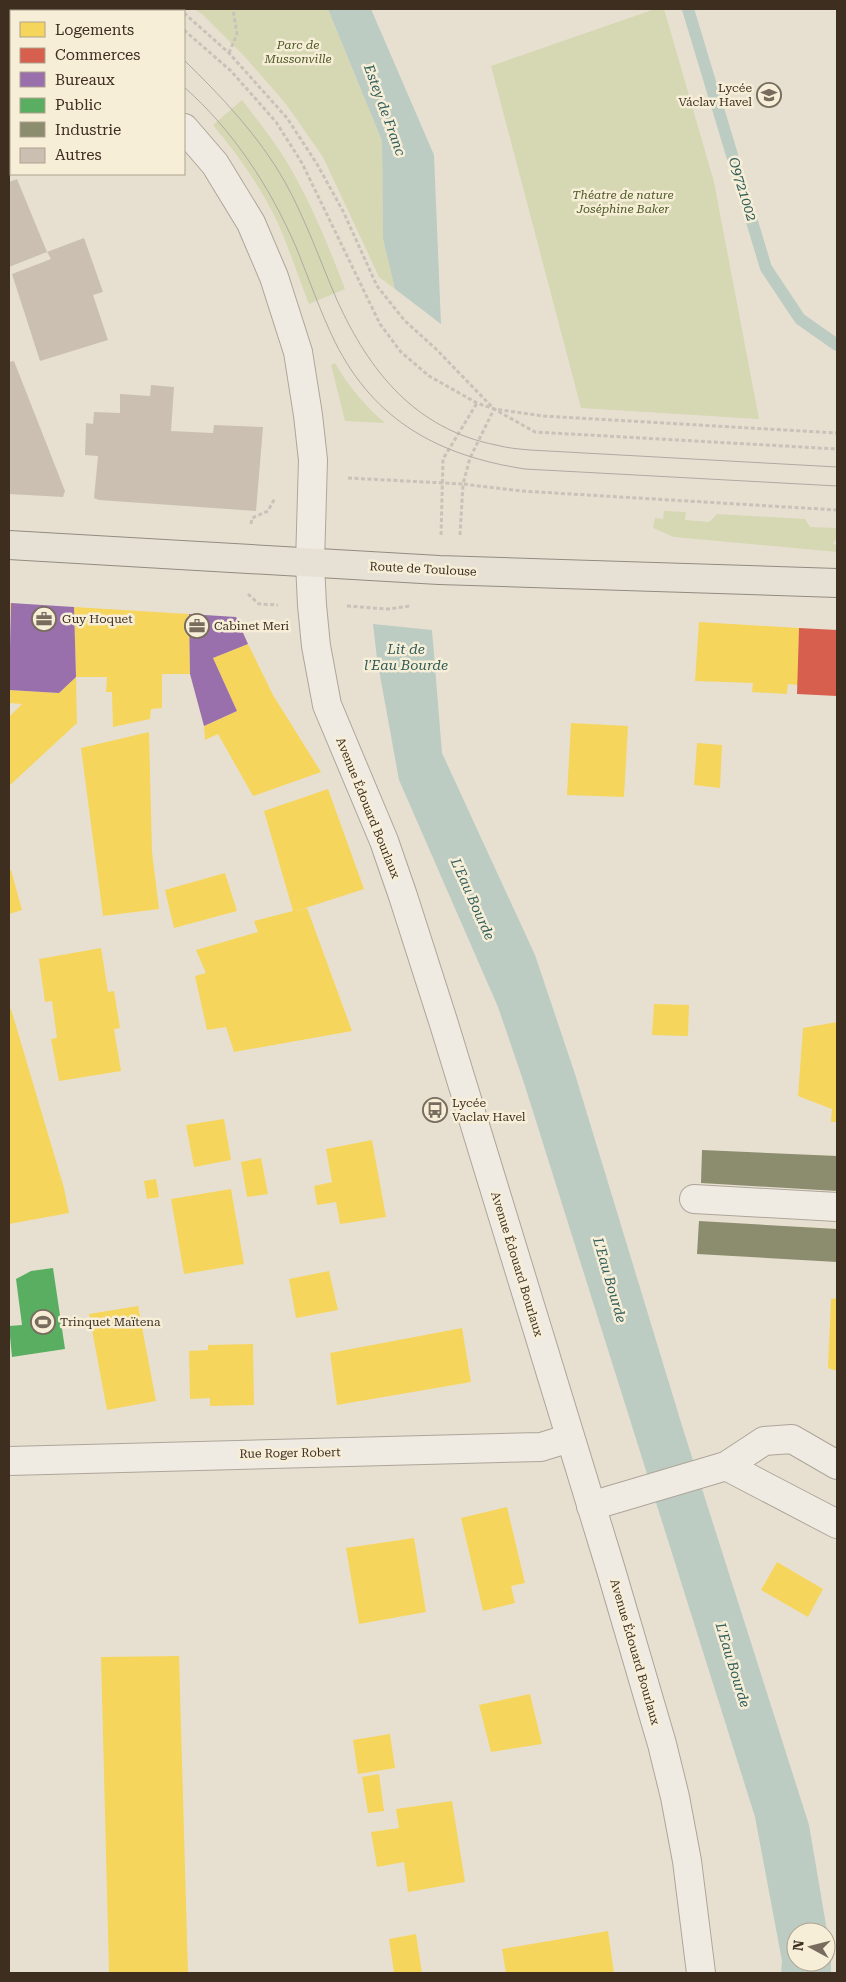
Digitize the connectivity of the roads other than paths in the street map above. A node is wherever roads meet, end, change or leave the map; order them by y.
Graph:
1 (185, 129) edge
2 (9, 545) edge
3 (310, 563) junction
4 (837, 583) edge
5 (694, 1200) dead end
6 (837, 1207) edge
7 (570, 1438) junction
8 (9, 1461) edge
9 (837, 1465) edge
10 (714, 1470) junction
11 (592, 1506) junction
12 (837, 1524) edge
13 (701, 1973) edge

1 - 3 street, Avenue Édouard Bourlaux
2 - 3 main road, Route de Toulouse
3 - 4 main road, Route de Toulouse
3 - 7 street, Avenue Édouard Bourlaux
5 - 6 street
7 - 8 street, Rue Roger Robert
7 - 11 street, Avenue Édouard Bourlaux
9 - 10 street
10 - 11 street
10 - 12 street
11 - 13 street, Avenue Édouard Bourlaux

